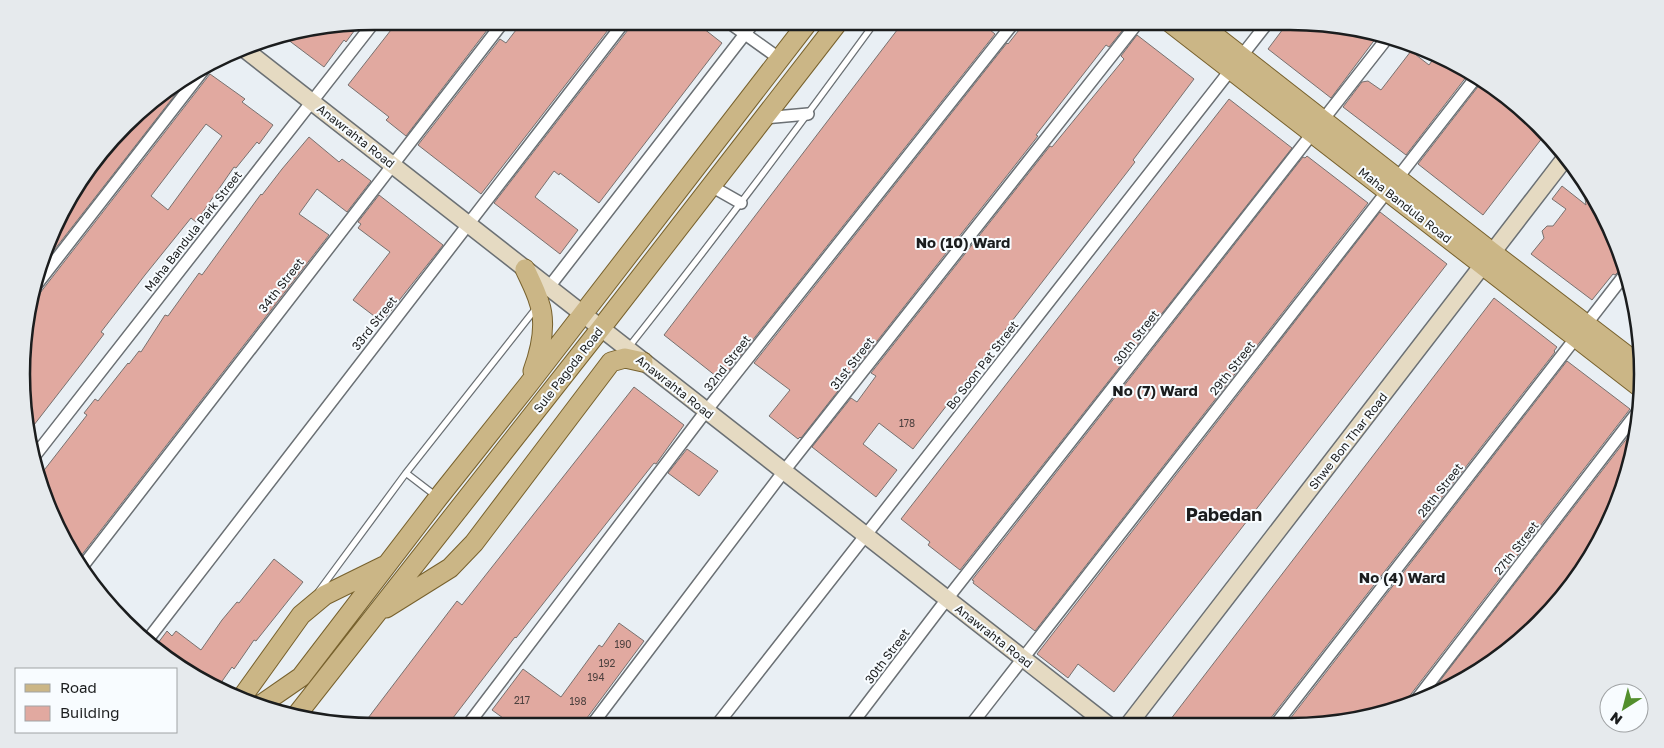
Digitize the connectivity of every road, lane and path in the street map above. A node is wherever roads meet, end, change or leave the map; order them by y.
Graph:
1 (368, 30) edge
2 (497, 30) edge
3 (617, 30) edge
4 (738, 30) edge
5 (748, 30) edge
6 (801, 30) edge
7 (832, 30) edge
8 (869, 30) edge
9 (1008, 30) edge
10 (1132, 30) edge
11 (1183, 30) edge
12 (1205, 30) edge
13 (1262, 30) edge
14 (744, 35) junction
15 (1383, 43) edge
16 (250, 53) edge
17 (780, 59) junction
18 (1236, 63) junction
19 (195, 80) edge
20 (1472, 82) edge
21 (312, 101) junction
22 (808, 114) junction
23 (764, 118) junction
24 (1319, 128) junction
25 (1561, 163) edge
26 (392, 164) junction
27 (1392, 185) junction
28 (711, 186) junction
29 (741, 203) junction
30 (468, 224) junction
31 (1488, 259) junction
32 (525, 269) joint
33 (45, 274) edge
34 (1621, 280) edge
35 (544, 295) junction
36 (582, 314) junction
37 (600, 328) junction
38 (1581, 331) junction
39 (627, 350) junction
40 (643, 362) junction
41 (1633, 362) edge
42 (1634, 381) edge
43 (528, 385) junction
44 (706, 411) junction
45 (1631, 421) edge
46 (39, 450) edge
47 (784, 471) junction
48 (406, 473) junction
49 (438, 498) junction
50 (866, 536) junction
51 (86, 562) edge
52 (387, 564) junction
53 (947, 600) junction
54 (377, 614) junction
55 (301, 615) junction
56 (151, 636) edge
57 (1023, 658) junction
58 (1423, 692) edge
59 (244, 693) edge
60 (266, 701) edge
61 (301, 710) edge
62 (473, 718) edge
63 (597, 718) edge
64 (722, 718) edge
65 (856, 718) edge
66 (976, 718) edge
67 (1099, 718) edge
68 (1135, 718) edge
69 (1281, 718) edge

1 - 21 street, Maha Bandula Park Street
2 - 26 street, 34th Street
3 - 30 street, 33rd Street
4 - 14 street
5 - 14 street
6 - 17 main road, Sule Pagoda Road
7 - 23 main road, Sule Pagoda Road
8 - 22 lane
9 - 44 street, 32nd Street
10 - 47 street, 31st Street
11 - 18 main road, Maha Bandula Road
12 - 18 main road, Maha Bandula Road
13 - 18 street, Bo Soon Pat Street
14 - 17 street
14 - 35 street
15 - 24 street, 30th Street
16 - 21 main road, Anawrahta Road
17 - 36 main road, Sule Pagoda Road
18 - 24 main road, Maha Bandula Road
18 - 50 street, Bo Soon Pat Street
19 - 33 street
20 - 27 street, 29th Street
21 - 26 main road, Anawrahta Road
21 - 46 street, Maha Bandula Park Street
22 - 23 street
22 - 29 lane
23 - 28 main road, Sule Pagoda Road
24 - 27 main road, Maha Bandula Road
24 - 53 street, 30th Street
25 - 31 main road, Shwe Bon Thar Road
26 - 30 main road, Anawrahta Road
26 - 51 street, 34th Street
27 - 31 main road, Maha Bandula Road
27 - 57 street, 29th Street
28 - 29 street
28 - 37 main road, Sule Pagoda Road
29 - 39 lane
30 - 32 main road, Anawrahta Road
30 - 56 street, 33rd Street
31 - 38 main road, Maha Bandula Road
31 - 68 main road, Shwe Bon Thar Road
32 - 35 main road
34 - 38 street, 28th Street
35 - 36 main road, Anawrahta Road
35 - 43 main road
35 - 48 lane
36 - 37 main road, Anawrahta Road
36 - 43 main road, Sule Pagoda Road
37 - 39 main road, Anawrahta Road
37 - 54 main road, Sule Pagoda Road
38 - 41 main road, Maha Bandula Road
38 - 42 main road, Maha Bandula Road
38 - 69 street, 28th Street
39 - 40 main road, Anawrahta Road
40 - 44 main road, Anawrahta Road
40 - 54 main road
43 - 49 main road, Sule Pagoda Road
44 - 47 main road, Anawrahta Road
44 - 62 street, 32nd Street
45 - 58 street, 27th Street
47 - 50 main road, Anawrahta Road
47 - 63 street, 31st Street
48 - 49 lane
48 - 55 lane
49 - 52 main road, Sule Pagoda Road
50 - 53 main road, Anawrahta Road
50 - 64 street, Bo Soon Pat Street
52 - 55 main road
52 - 60 main road, Sule Pagoda Road
53 - 57 main road, Anawrahta Road
53 - 65 street, 30th Street
54 - 61 main road, Sule Pagoda Road
55 - 59 main road
57 - 66 street, 29th Street
57 - 67 main road, Anawrahta Road

